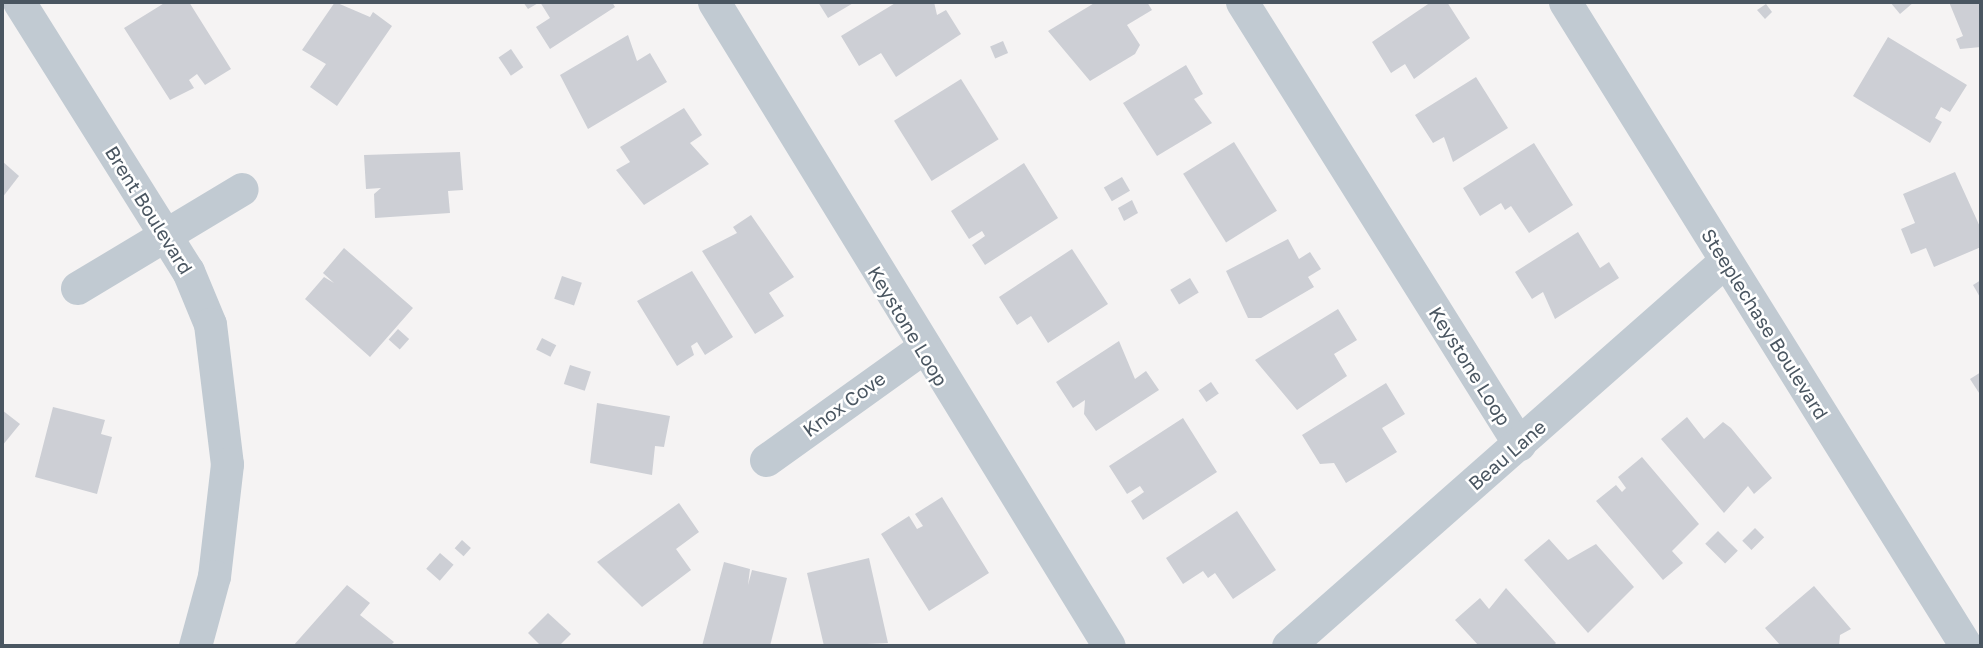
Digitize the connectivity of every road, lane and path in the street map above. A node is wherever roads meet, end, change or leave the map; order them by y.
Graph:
1 (19, 2) edge
2 (714, 2) edge
3 (1242, 2) edge
4 (1564, 2) edge
5 (242, 189) dead end
6 (166, 235) junction
7 (1725, 261) junction
8 (78, 288) dead end
9 (921, 349) junction
10 (1519, 444) junction
11 (766, 460) dead end
12 (195, 646) edge
13 (1109, 646) edge
14 (1288, 646) edge
15 (1966, 646) edge

1 - 6 street, Brent Boulevard
2 - 9 street, Keystone Loop
3 - 10 street, Keystone Loop
4 - 7 street, Steeplechase Boulevard
5 - 6 street
6 - 8 street
6 - 12 street, Brent Boulevard
7 - 10 street, Beau Lane
7 - 15 street, Steeplechase Boulevard
9 - 11 street, Knox Cove
9 - 13 street, Keystone Loop
10 - 14 street, Beau Lane

